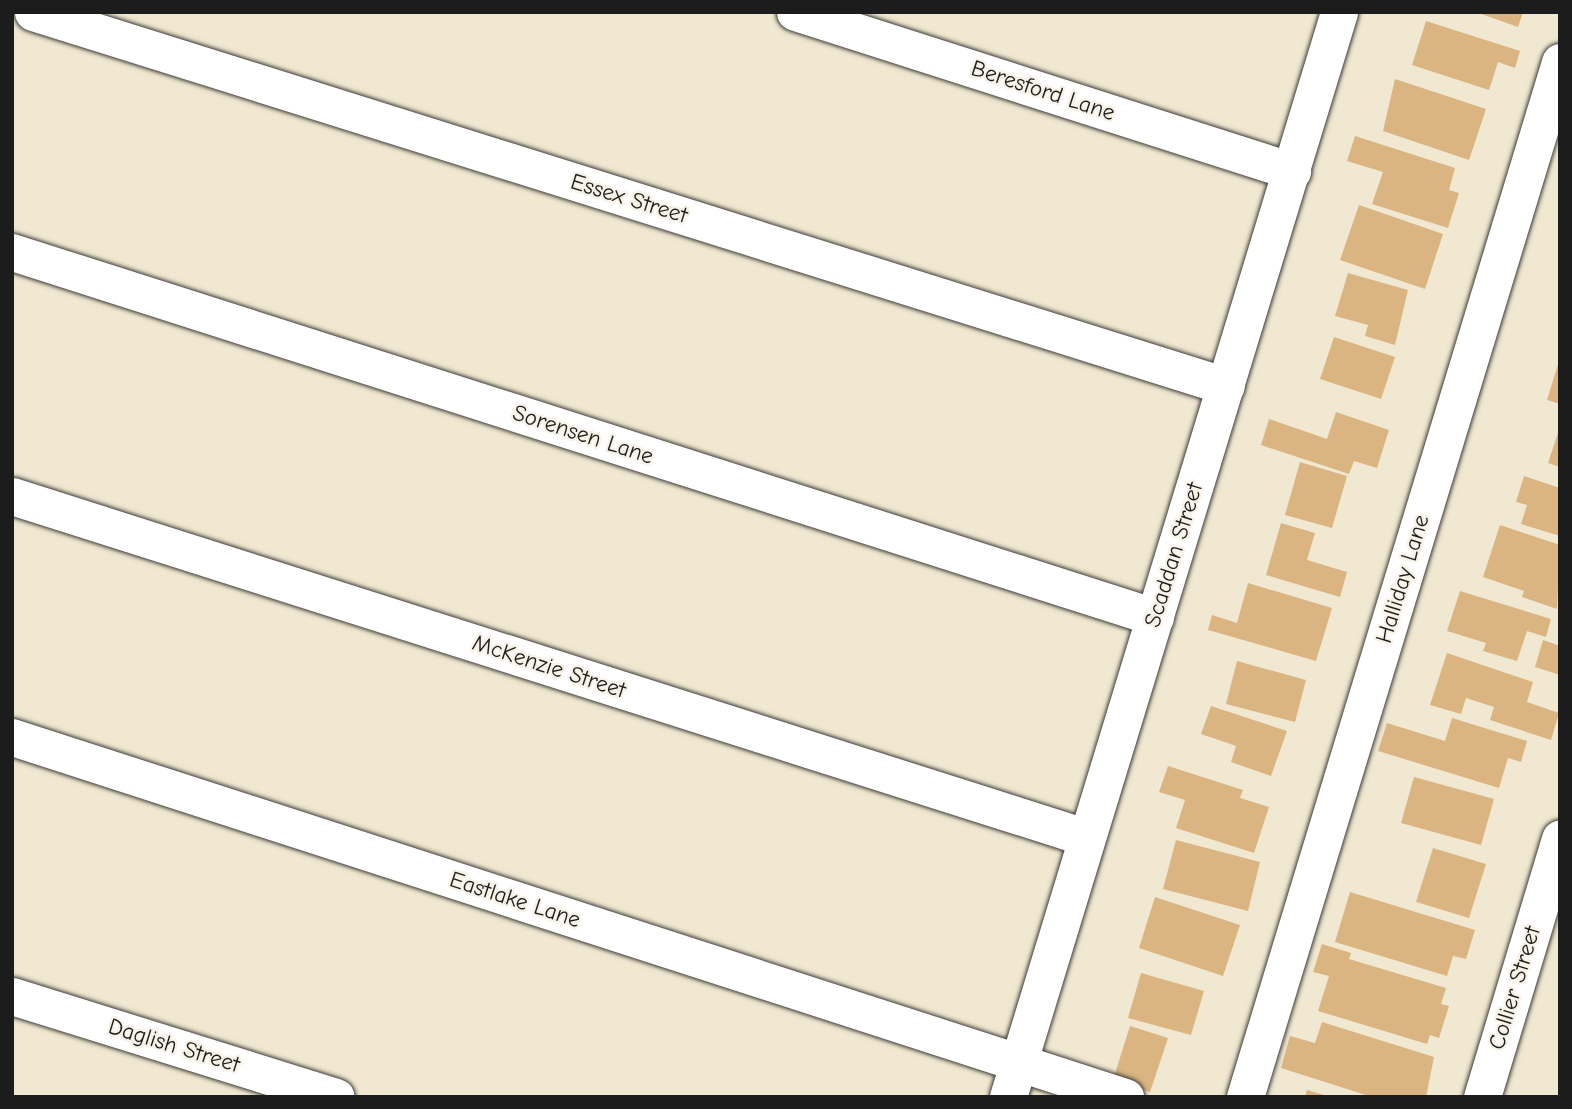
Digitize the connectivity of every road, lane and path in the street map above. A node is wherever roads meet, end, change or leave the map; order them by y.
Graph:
1 (33, 12) edge
2 (795, 12) edge
3 (1339, 12) edge
4 (1560, 62) edge
5 (1292, 171) junction
6 (12, 252) edge
7 (1226, 386) junction
8 (12, 496) edge
9 (1155, 617) junction
10 (12, 737) edge
11 (1085, 837) junction
12 (1560, 839) edge
13 (12, 996) edge
14 (1013, 1080) edge
15 (336, 1097) edge
16 (1125, 1097) edge
17 (1245, 1097) edge
18 (1482, 1097) edge

1 - 7 street, Essex Street
2 - 5 street, Beresford Lane
3 - 5 street, Scaddan Street
4 - 17 street, Halliday Lane
5 - 7 street, Scaddan Street
6 - 9 street, Sorensen Lane
7 - 9 street, Scaddan Street
8 - 11 street, McKenzie Street
9 - 11 street, Scaddan Street
10 - 14 street, Eastlake Lane
11 - 14 street, Scaddan Street
12 - 18 street, Collier Street
13 - 15 street, Daglish Street
14 - 16 street, Eastlake Lane

